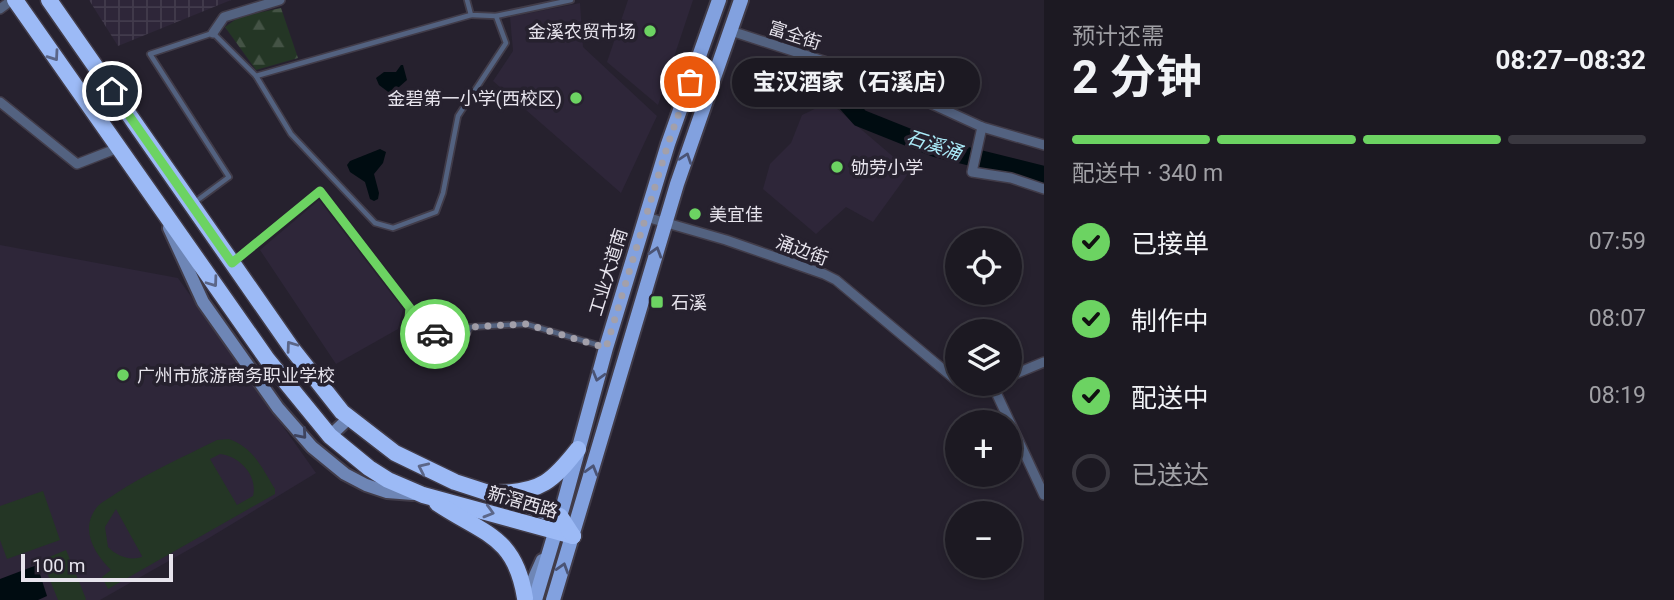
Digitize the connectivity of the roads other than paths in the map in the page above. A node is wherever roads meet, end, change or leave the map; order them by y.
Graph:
1 (13, 0) edge
2 (49, 0) edge
3 (280, 0) edge
4 (467, 0) edge
5 (571, 0) edge
6 (719, 0) edge
7 (741, 0) edge
8 (0, 9) edge
9 (471, 15) junction
10 (496, 16) junction
11 (731, 31) junction
12 (213, 33) junction
13 (256, 76) junction
14 (0, 102) edge
15 (982, 127) junction
16 (1044, 145) edge
17 (118, 148) junction
18 (1044, 189) edge
19 (191, 204) junction
20 (162, 212) junction
21 (646, 217) junction
22 (665, 223) junction
23 (232, 263) junction
24 (606, 348) junction
25 (1044, 362) edge
26 (945, 370) edge
27 (1022, 371) edge
28 (1001, 396) edge
29 (349, 418) junction
30 (330, 436) junction
31 (578, 449) junction
32 (486, 493) junction
33 (423, 495) junction
34 (1044, 495) edge
35 (558, 523) junction
36 (573, 536) junction
37 (528, 599) edge
38 (553, 600) edge

1 - 8 street
1 -> 17 highway, 新滘西路
2 - 19 highway, 新滘西路
3 - 12 street
4 - 9 lane
5 - 10 lane
6 - 21 main road, 工业大道南
7 - 11 main road
9 - 10 lane
9 - 13 lane
10 - 13 lane
11 - 15 street, 富全街
22 -> 11 main road
12 - 13 lane
12 - 19 lane
14 - 17 street
15 - 16 street, 富全街
15 - 18 street
17 - 20 highway, 新滘西路
19 - 23 highway, 新滘西路
20 -> 30 highway, 新滘西路
20 -> 33 main road
21 - 22 street, 涌边街
21 - 24 main road, 工业大道南
22 - 26 street, 涌边街
36 -> 22 main road
23 - 24 lane
29 -> 23 highway, 新滘西路
24 -> 31 main road, 工业大道南
25 - 27 street
28 - 34 street, 涌边街
29 - 30 main road
32 -> 29 highway, 新滘西路
30 - 33 highway, 新滘西路
31 - 32 highway
31 - 35 main road, 工业大道南
32 - 35 highway, 新滘西路
33 -> 35 highway, 新滘西路
33 - 37 highway
35 - 36 highway, 新滘西路
35 - 37 main road, 工业大道南
38 -> 36 main road

